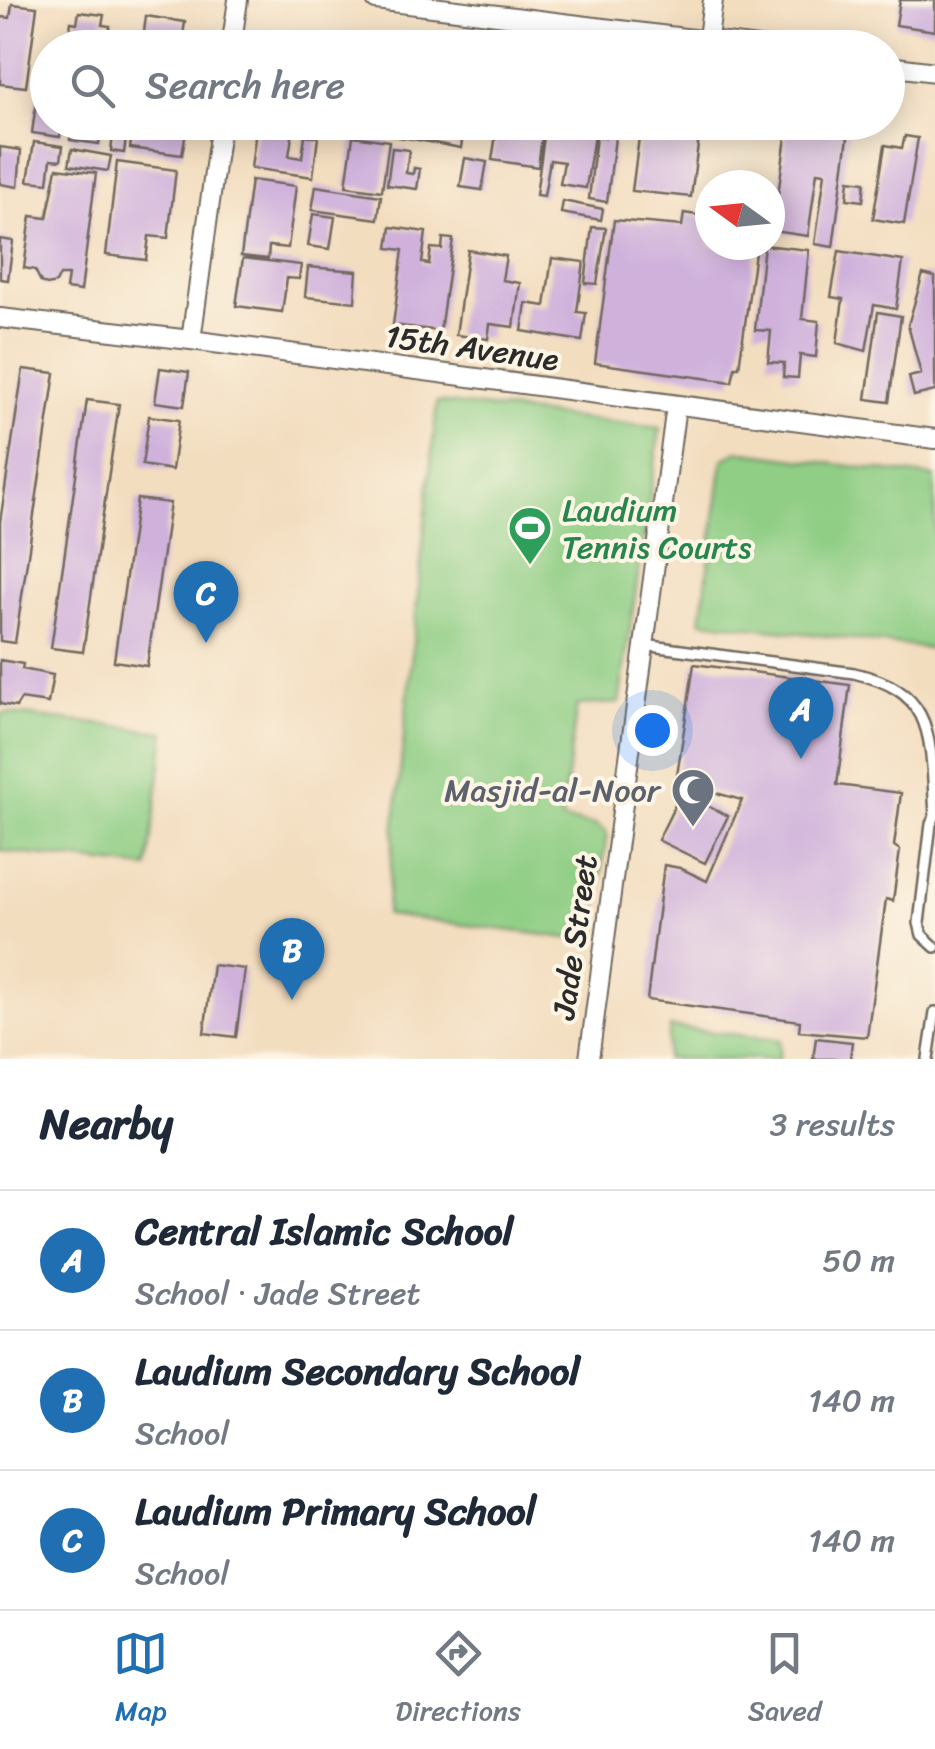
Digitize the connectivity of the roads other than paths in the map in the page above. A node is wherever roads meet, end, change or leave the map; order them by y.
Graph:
1 (238, 0) edge
2 (376, 0) edge
3 (713, 0) edge
4 (234, 30) edge
5 (612, 30) edge
6 (709, 30) edge
7 (905, 68) edge
8 (935, 72) edge
9 (219, 140) edge
10 (0, 318) edge
11 (191, 340) junction
12 (676, 406) junction
13 (935, 438) edge
14 (644, 646) junction
15 (935, 816) edge
16 (935, 947) edge
17 (935, 1012) edge
18 (589, 1059) edge
19 (928, 1059) edge

1 - 4 street
2 - 5 street
3 - 6 street
7 - 8 street
9 - 11 street
10 - 11 street, 15th Avenue
11 - 12 street, 15th Avenue
12 - 13 street, 15th Avenue
12 - 14 street, Jade Street
14 - 15 lane
14 - 18 street, Jade Street
15 - 16 lane
17 - 19 lane

